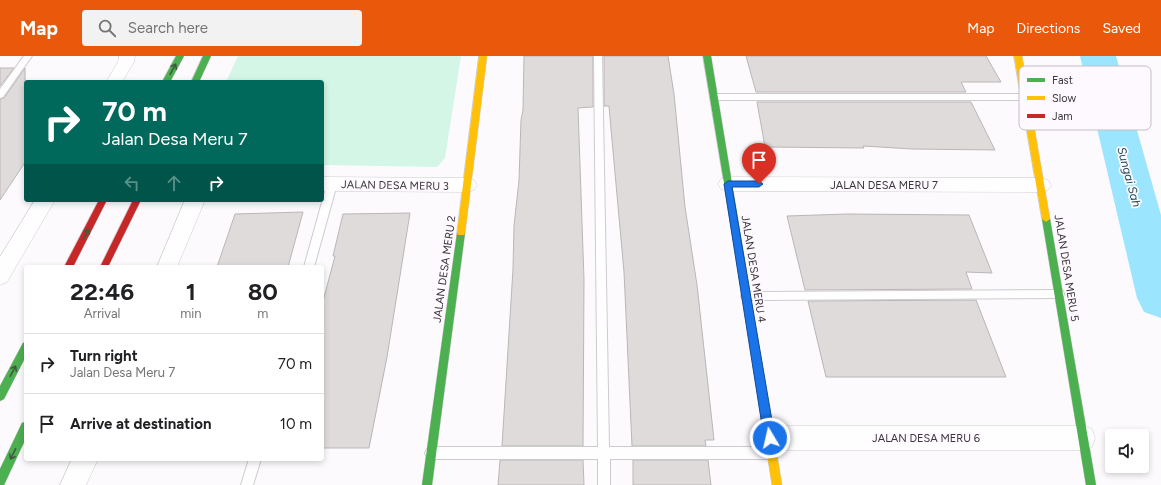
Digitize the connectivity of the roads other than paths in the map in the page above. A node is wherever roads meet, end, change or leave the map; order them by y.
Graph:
1 (28, 56) edge
2 (127, 56) edge
3 (180, 56) edge
4 (207, 56) edge
5 (483, 56) edge
6 (598, 56) edge
7 (707, 56) edge
8 (1018, 56) edge
9 (1020, 66) edge
10 (115, 80) edge
11 (167, 80) edge
12 (196, 80) edge
13 (0, 94) edge
14 (714, 97) junction
15 (1019, 97) edge
16 (1031, 130) edge
17 (327, 184) edge
18 (728, 184) junction
19 (467, 185) junction
20 (1041, 185) junction
21 (324, 198) edge
22 (44, 202) edge
23 (103, 202) edge
24 (136, 202) edge
25 (194, 202) edge
26 (323, 202) edge
27 (69, 265) edge
28 (105, 265) edge
29 (168, 265) edge
30 (309, 265) edge
31 (0, 276) edge
32 (1059, 294) junction
33 (746, 296) junction
34 (24, 350) edge
35 (0, 396) edge
36 (24, 432) edge
37 (1083, 438) junction
38 (771, 445) junction
39 (432, 453) junction
40 (603, 453) junction
41 (83, 461) edge
42 (253, 461) edge
43 (0, 481) edge
44 (73, 485) edge
45 (247, 485) edge
46 (427, 485) edge
47 (604, 485) edge
48 (777, 485) edge
49 (1091, 485) edge

1 - 13 lane
2 - 10 street
11 -> 3 street
4 - 12 street
5 - 19 street, JALAN DESA MERU 2
6 - 40 lane
7 - 14 street, JALAN DESA MERU 4
8 - 9 street, JALAN DESA MERU 5
14 - 15 lane
14 - 18 street, JALAN DESA MERU 4
16 - 20 street, JALAN DESA MERU 5
17 - 19 street, JALAN DESA MERU 3
17 - 21 lane
18 - 20 street, JALAN DESA MERU 7
18 - 33 street, JALAN DESA MERU 4
19 - 39 street, JALAN DESA MERU 2
20 - 32 street, JALAN DESA MERU 5
22 - 31 street
27 -> 23 street
24 - 28 street
25 - 29 street
26 - 30 lane
32 - 33 lane
32 - 37 street, JALAN DESA MERU 5
33 - 38 street, JALAN DESA MERU 4
35 -> 34 street
36 -> 43 street
37 - 38 street, JALAN DESA MERU 6
37 - 49 street, JALAN DESA MERU 5
38 - 40 lane
38 - 48 street, JALAN DESA MERU 4
39 - 40 lane
39 - 46 street, JALAN DESA MERU 2
40 - 47 lane
41 - 44 street
42 - 45 lane

